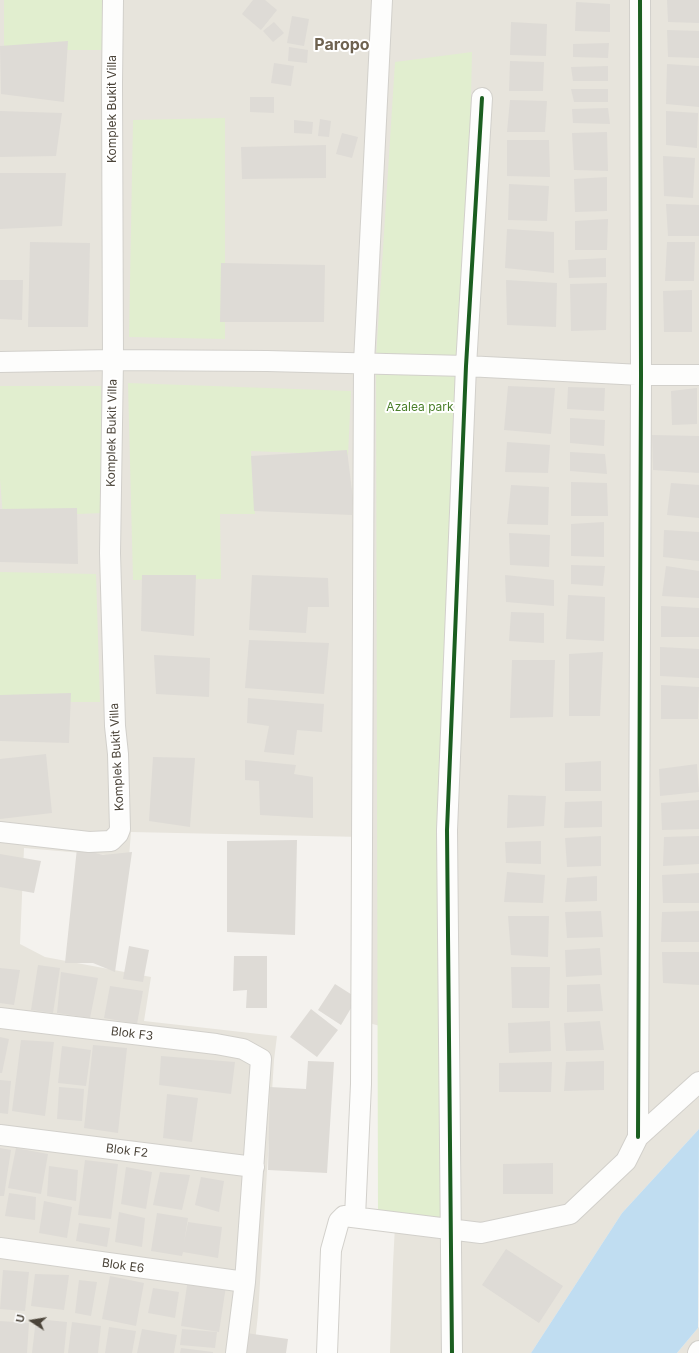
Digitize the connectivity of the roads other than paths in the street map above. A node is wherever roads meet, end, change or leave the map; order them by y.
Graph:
1 (113, 0) edge
2 (382, 0) edge
3 (640, 0) edge
4 (482, 98) dead end
5 (113, 360) junction
6 (0, 362) edge
7 (364, 363) junction
8 (466, 366) junction
9 (641, 375) junction
10 (699, 376) edge
11 (0, 832) edge
12 (0, 1018) edge
13 (699, 1082) edge
14 (0, 1135) edge
15 (638, 1137) junction
16 (254, 1167) junction
17 (355, 1217) junction
18 (450, 1229) junction
19 (0, 1248) edge
20 (245, 1282) junction
21 (236, 1353) edge
22 (326, 1353) edge
23 (452, 1353) edge

1 - 5 street, Komplek Bukit Villa
2 - 7 street
3 - 9 street
4 - 8 street
5 - 6 street
5 - 7 street
5 - 11 street, Komplek Bukit Villa
7 - 8 street
7 - 17 street
8 - 9 street
8 - 18 street
9 - 10 street
9 - 15 street
12 - 16 street, Blok F3
13 - 15 street
14 - 16 street, Blok F2
15 - 18 street
16 - 20 street
17 - 18 street
17 - 22 street
18 - 23 street
19 - 20 street, Blok E6
20 - 21 street

